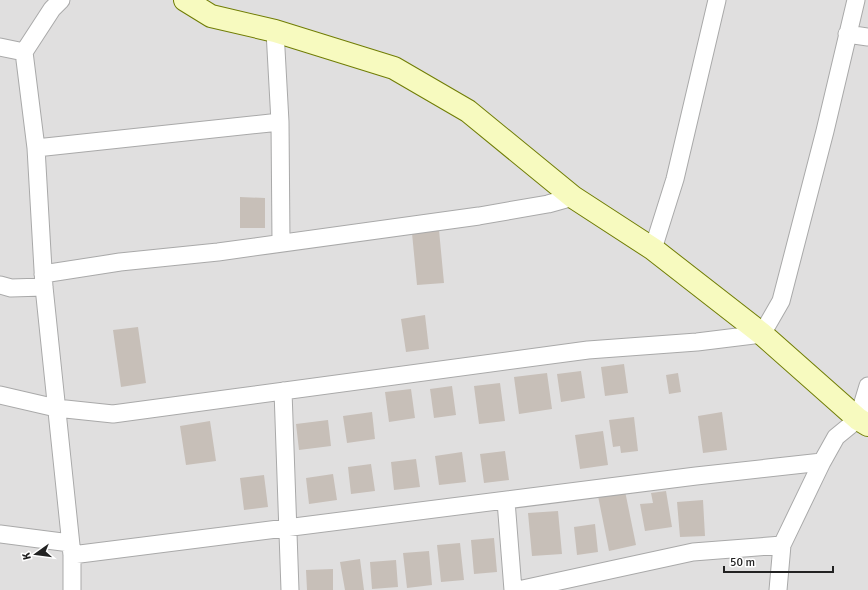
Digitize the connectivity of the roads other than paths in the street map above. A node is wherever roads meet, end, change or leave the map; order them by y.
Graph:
1 (61, 0) edge
2 (185, 0) edge
3 (717, 0) edge
4 (856, 0) edge
5 (275, 31) junction
6 (847, 34) junction
7 (868, 37) edge
8 (0, 47) edge
9 (24, 52) junction
10 (280, 122) junction
11 (36, 148) junction
12 (573, 197) junction
13 (281, 242) junction
14 (654, 249) junction
15 (44, 280) junction
16 (0, 284) edge
17 (762, 334) junction
18 (868, 386) edge
19 (283, 391) junction
20 (0, 395) edge
21 (56, 408) junction
22 (863, 422) edge
23 (822, 462) junction
24 (506, 501) junction
25 (287, 528) junction
26 (0, 534) edge
27 (782, 545) junction
28 (71, 549) junction
29 (72, 590) edge
30 (290, 590) edge
31 (513, 590) edge
32 (518, 590) edge
33 (778, 590) edge

1 - 9 street
2 - 5 street
3 - 14 street
4 - 6 street
5 - 10 street
5 - 12 street
6 - 7 street
6 - 17 street
8 - 9 street
9 - 11 street
10 - 11 street
10 - 13 street
11 - 15 street
12 - 13 street
12 - 14 street
13 - 15 street
14 - 17 street
15 - 16 street
15 - 21 street
17 - 19 street
17 - 22 street
18 - 22 street
19 - 21 street
19 - 25 street
20 - 21 street
21 - 28 street
22 - 23 street
23 - 24 street
23 - 27 street
24 - 25 street
24 - 31 street
25 - 28 street
25 - 30 street
26 - 28 street
27 - 32 street
27 - 33 street
28 - 29 street

